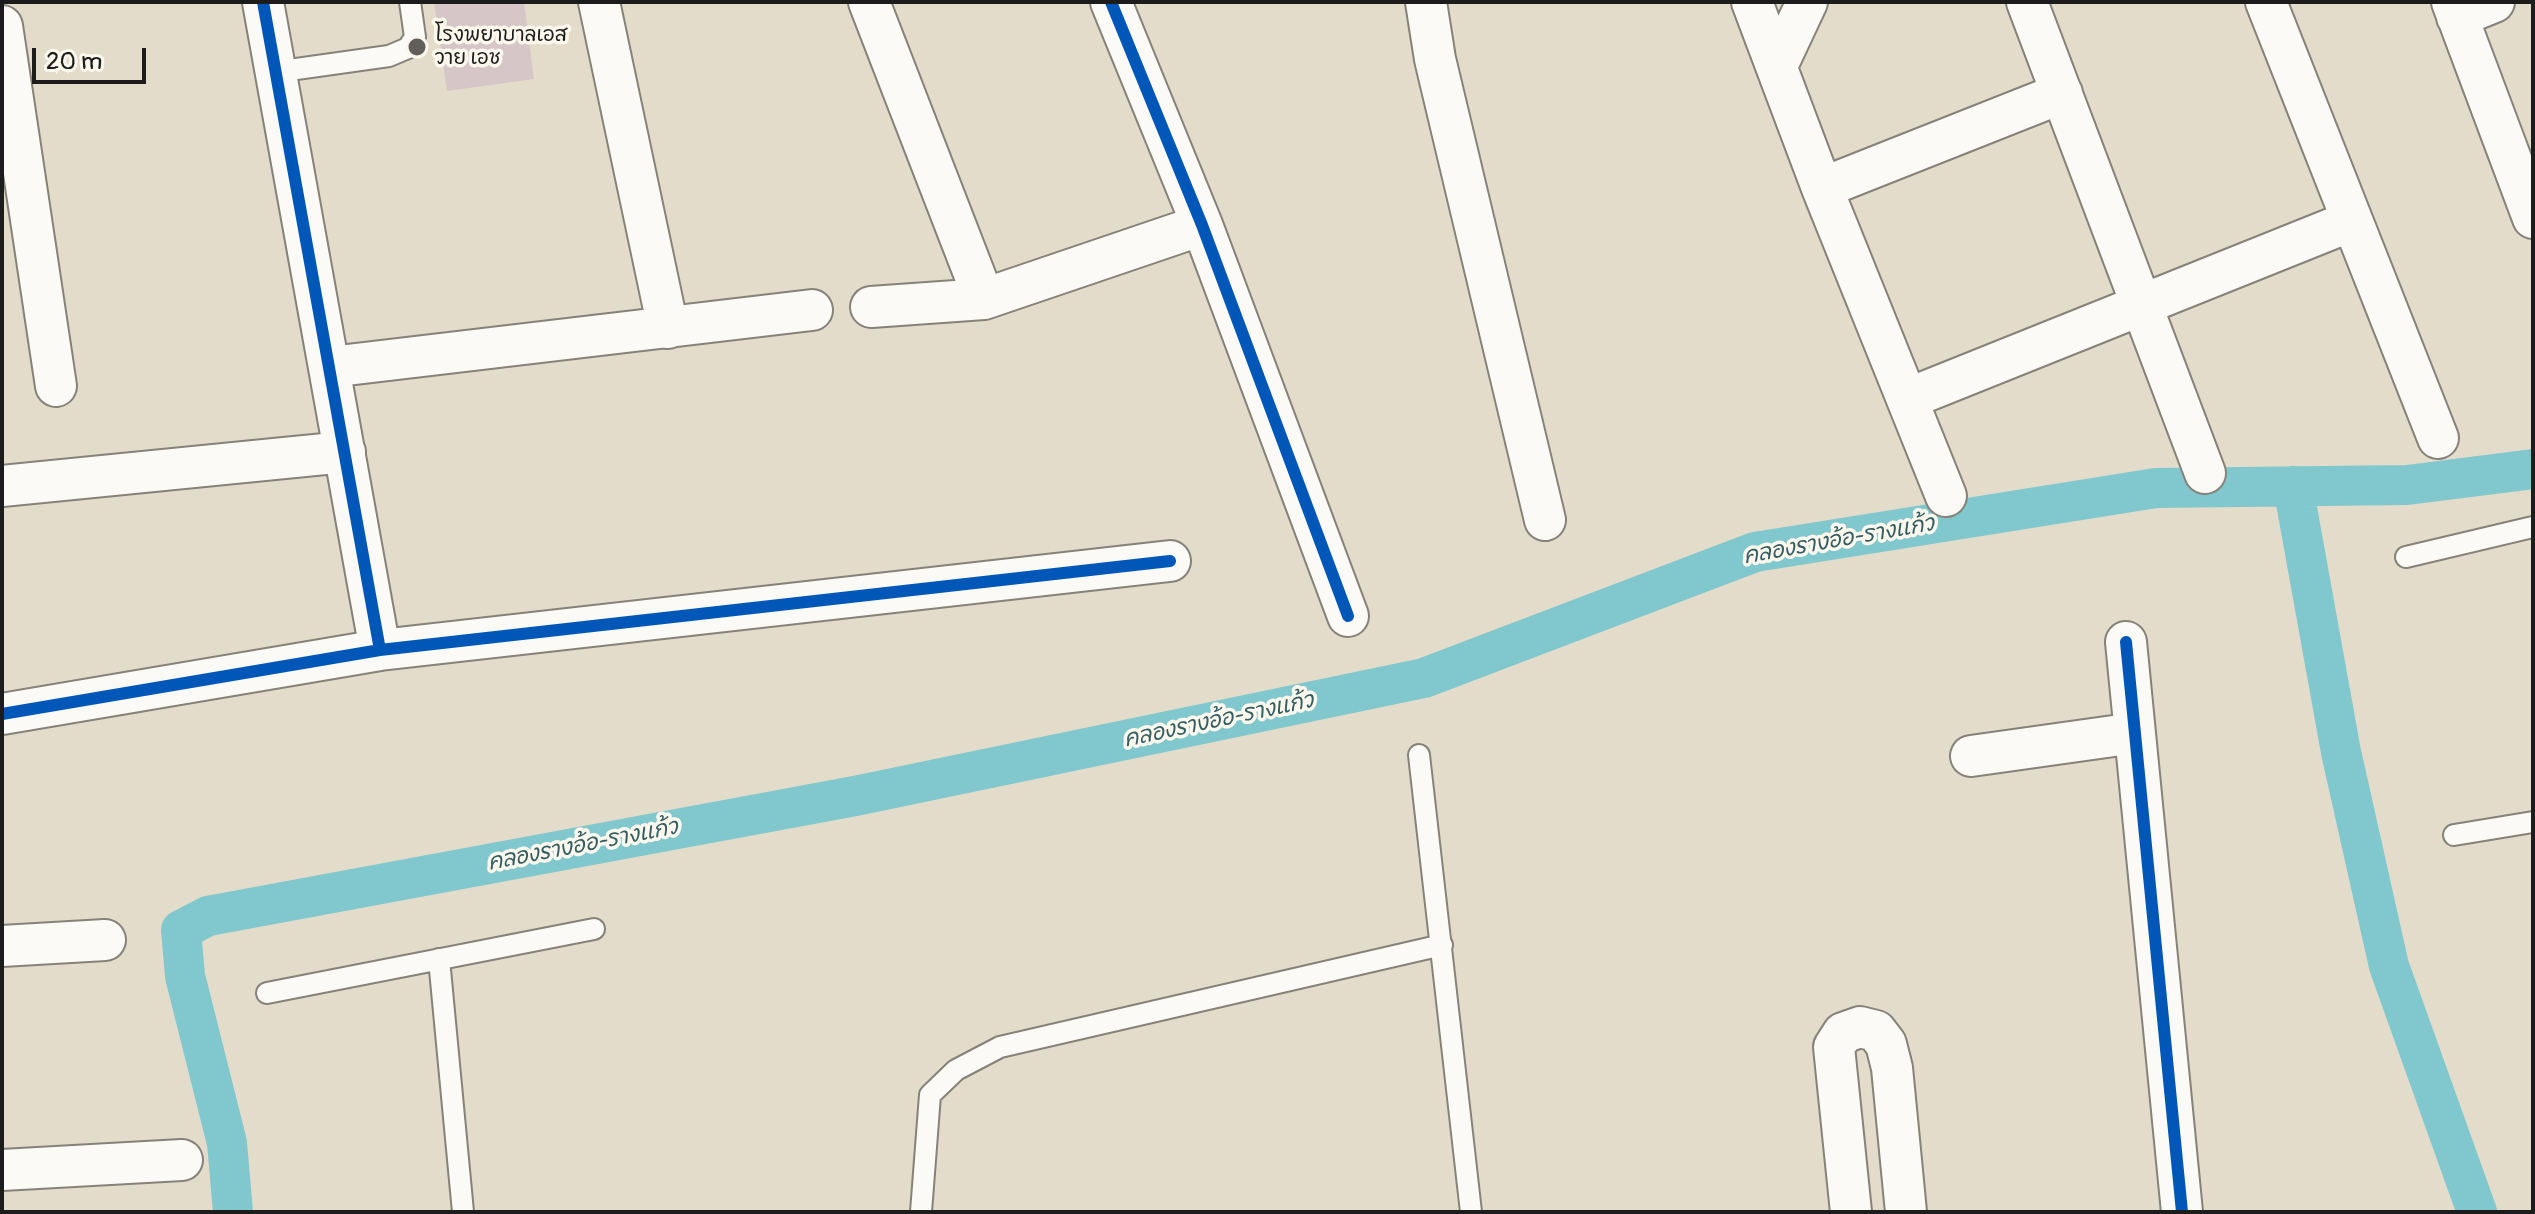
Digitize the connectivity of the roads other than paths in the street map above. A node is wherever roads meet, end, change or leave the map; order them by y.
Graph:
1 (263, 2) edge
2 (410, 2) edge
3 (599, 2) edge
4 (869, 2) edge
5 (1111, 2) edge
6 (1426, 2) edge
7 (1752, 2) edge
8 (1807, 2) edge
9 (2027, 2) edge
10 (2266, 2) edge
11 (2494, 2) edge
12 (2455, 10) edge
13 (2, 26) edge
14 (1777, 66) junction
15 (275, 72) junction
16 (2062, 93) junction
17 (1822, 188) junction
18 (2533, 218) edge
19 (2351, 221) junction
20 (1202, 225) junction
21 (984, 299) junction
22 (2142, 306) junction
23 (871, 307) dead end
24 (812, 310) dead end
25 (668, 328) junction
26 (330, 367) junction
27 (56, 386) dead end
28 (1907, 399) junction
29 (2438, 438) dead end
30 (345, 452) junction
31 (2205, 473) dead end
32 (2, 486) edge
33 (1946, 496) dead end
34 (1545, 520) dead end
35 (2533, 527) edge
36 (2406, 557) dead end
37 (1170, 561) dead end
38 (1348, 616) dead end
39 (2126, 642) dead end
40 (380, 650) junction
41 (2, 714) edge
42 (2135, 733) junction
43 (1419, 755) dead end
44 (1971, 756) dead end
45 (2533, 822) edge
46 (2454, 835) dead end
47 (594, 929) dead end
48 (105, 940) dead end
49 (1442, 945) junction
50 (2, 946) edge
51 (439, 959) junction
52 (267, 993) dead end
53 (182, 1160) dead end
54 (2, 1170) edge
55 (463, 1212) edge
56 (921, 1212) edge
57 (1471, 1212) edge
58 (1851, 1212) edge
59 (1906, 1212) edge
60 (2182, 1212) edge

1 - 15 street
2 - 15 lane
3 - 25 street
4 - 21 street
5 - 20 street
6 - 34 street
7 - 14 street
8 - 14 street
9 - 16 street
10 - 19 street
11 - 12 street
12 - 18 street
13 - 27 street
14 - 17 street
15 - 26 street
16 - 17 street
16 - 22 street
17 - 28 street
19 - 22 street
19 - 29 street
20 - 21 street
20 - 38 street
21 - 23 street
22 - 28 street
22 - 31 street
24 - 25 street
25 - 26 street
26 - 30 street
28 - 33 street
30 - 32 street
30 - 40 street
35 - 36 lane
37 - 40 street
39 - 42 street
40 - 41 street
42 - 44 street
42 - 60 street
43 - 49 lane
45 - 46 lane
47 - 51 lane
48 - 50 street
49 - 56 lane
49 - 57 lane
51 - 52 lane
51 - 55 lane
53 - 54 street
58 - 59 street

